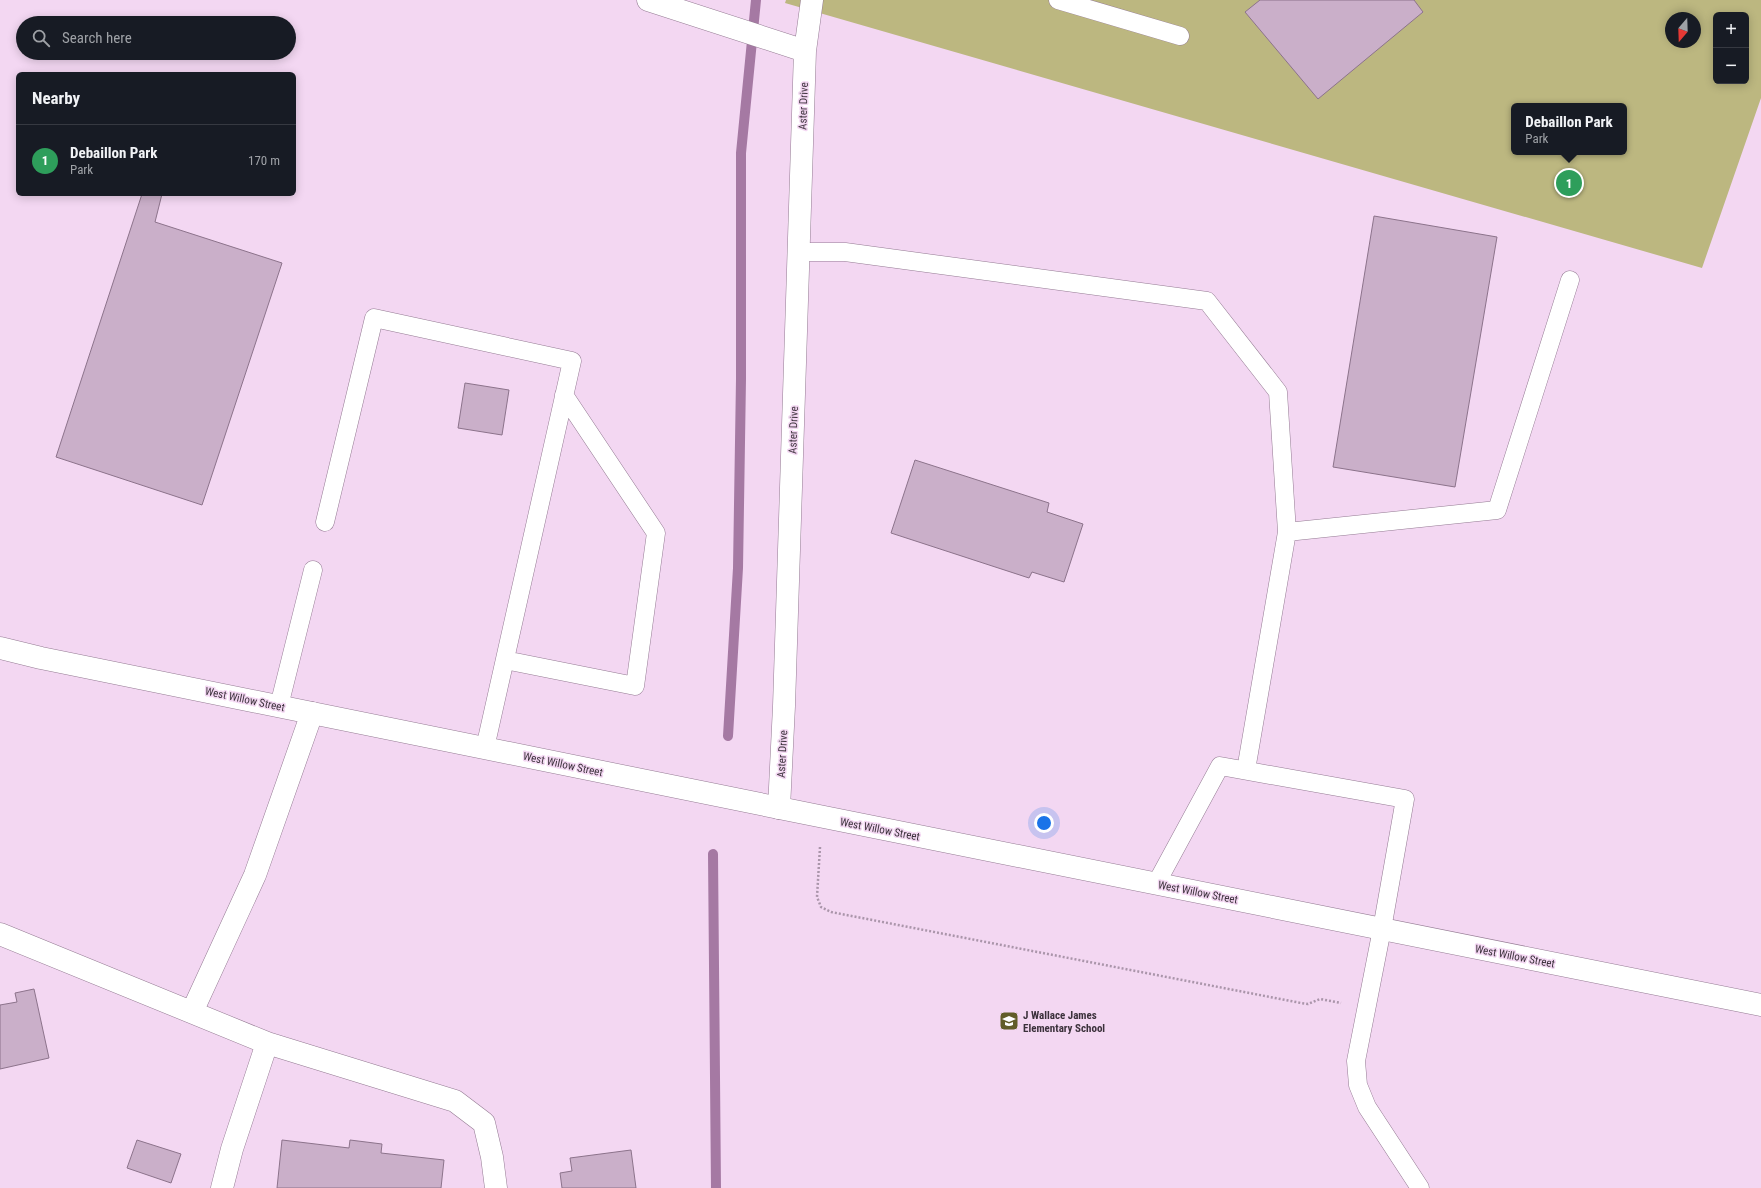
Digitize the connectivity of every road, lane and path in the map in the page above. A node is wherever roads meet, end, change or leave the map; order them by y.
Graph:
1 (648, 0) edge
2 (812, 0) edge
3 (1058, 0) edge
4 (1180, 36) dead end
5 (804, 51) junction
6 (798, 252) junction
7 (1570, 280) dead end
8 (564, 395) junction
9 (325, 522) dead end
10 (1287, 532) junction
11 (313, 570) dead end
12 (0, 648) edge
13 (505, 660) junction
14 (279, 706) junction
15 (312, 713) junction
16 (485, 748) junction
17 (1246, 770) junction
18 (779, 808) junction
19 (820, 847) dead end
20 (1156, 884) junction
21 (1382, 929) junction
22 (0, 934) edge
23 (1761, 1005) edge
24 (1366, 1008) junction
25 (192, 1012) junction
26 (267, 1043) junction
27 (222, 1188) edge
28 (496, 1188) edge
29 (1420, 1188) edge

1 - 5 street
2 - 5 street, Aster Drive
3 - 4 lane
5 - 6 street, Aster Drive
6 - 10 lane
6 - 18 street, Aster Drive
7 - 10 lane
8 - 9 lane
8 - 13 lane
8 - 13 lane
10 - 17 lane
11 - 14 lane
12 - 14 street, West Willow Street
13 - 16 lane
14 - 15 street, West Willow Street
15 - 16 street, West Willow Street
15 - 25 street
16 - 18 street, West Willow Street
17 - 20 lane
17 - 21 lane
18 - 20 street, West Willow Street
19 - 24 path
20 - 21 street, West Willow Street
21 - 23 street, West Willow Street
21 - 24 lane
22 - 25 street
24 - 29 lane
25 - 26 street
26 - 27 street
26 - 28 street

